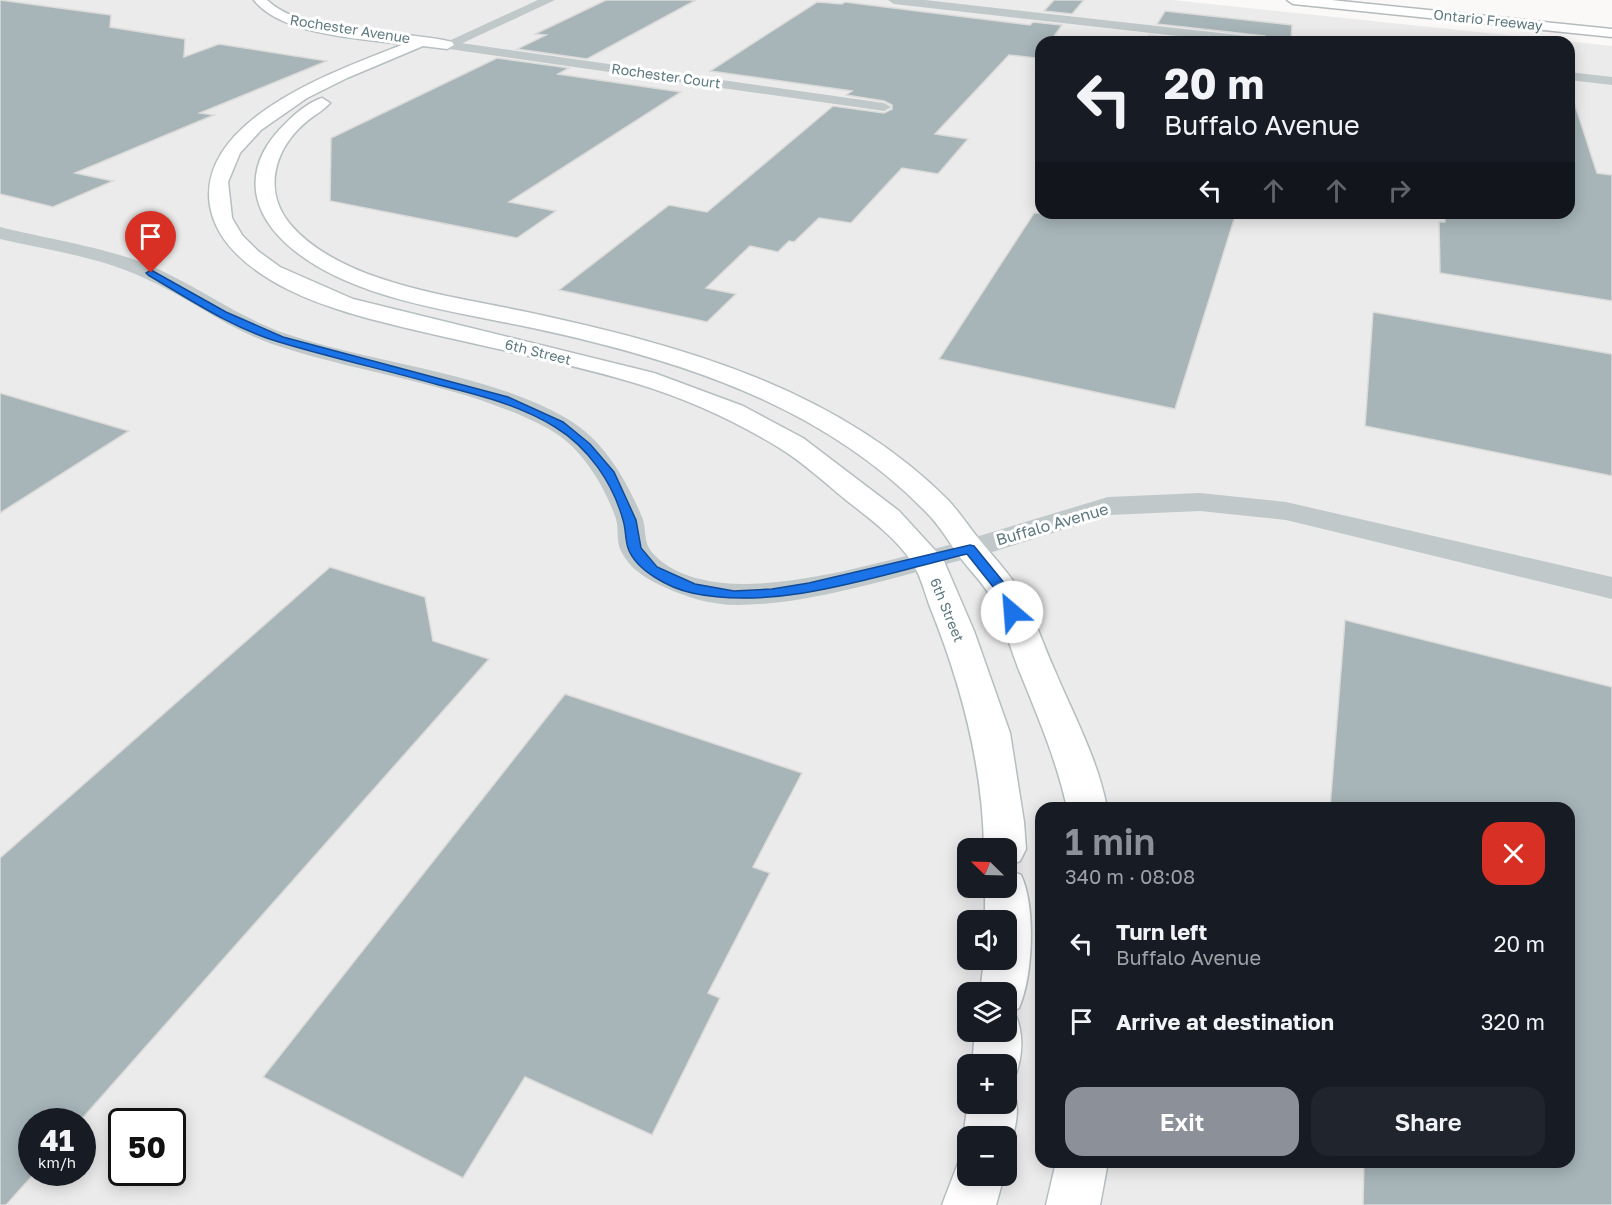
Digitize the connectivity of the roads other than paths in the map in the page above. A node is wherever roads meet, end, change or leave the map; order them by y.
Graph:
1 (260, 0) edge
2 (519, 0) edge
3 (549, 0) edge
4 (894, 0) edge
5 (1293, 0) edge
6 (1612, 33) edge
7 (1212, 36) edge
8 (424, 41) junction
9 (447, 45) junction
10 (1575, 77) edge
11 (1612, 81) edge
12 (884, 107) dead end
13 (0, 232) edge
14 (970, 549) junction
15 (927, 559) junction
16 (1612, 588) edge
17 (1086, 802) edge
18 (1005, 838) edge
19 (1006, 898) edge
20 (1004, 982) edge
21 (1081, 1168) edge
22 (975, 1186) edge
23 (969, 1205) edge
24 (1073, 1205) edge

1 - 8 main road, Rochester Avenue
2 - 8 street, 6th Street
3 - 9 street, 6th Street
4 - 7 street
5 - 6 main road, Ontario Freeway
8 - 9 main road, Rochester Avenue
8 - 15 main road, 6th Street
9 - 12 street, Rochester Court
9 - 14 main road, 6th Street
10 - 11 street
13 - 15 street, Buffalo Avenue
14 - 15 street, Buffalo Avenue
14 - 16 street, Buffalo Avenue
14 - 17 main road, 6th Street
15 - 18 main road, 6th Street
19 - 20 main road
21 - 24 main road
22 - 23 main road

